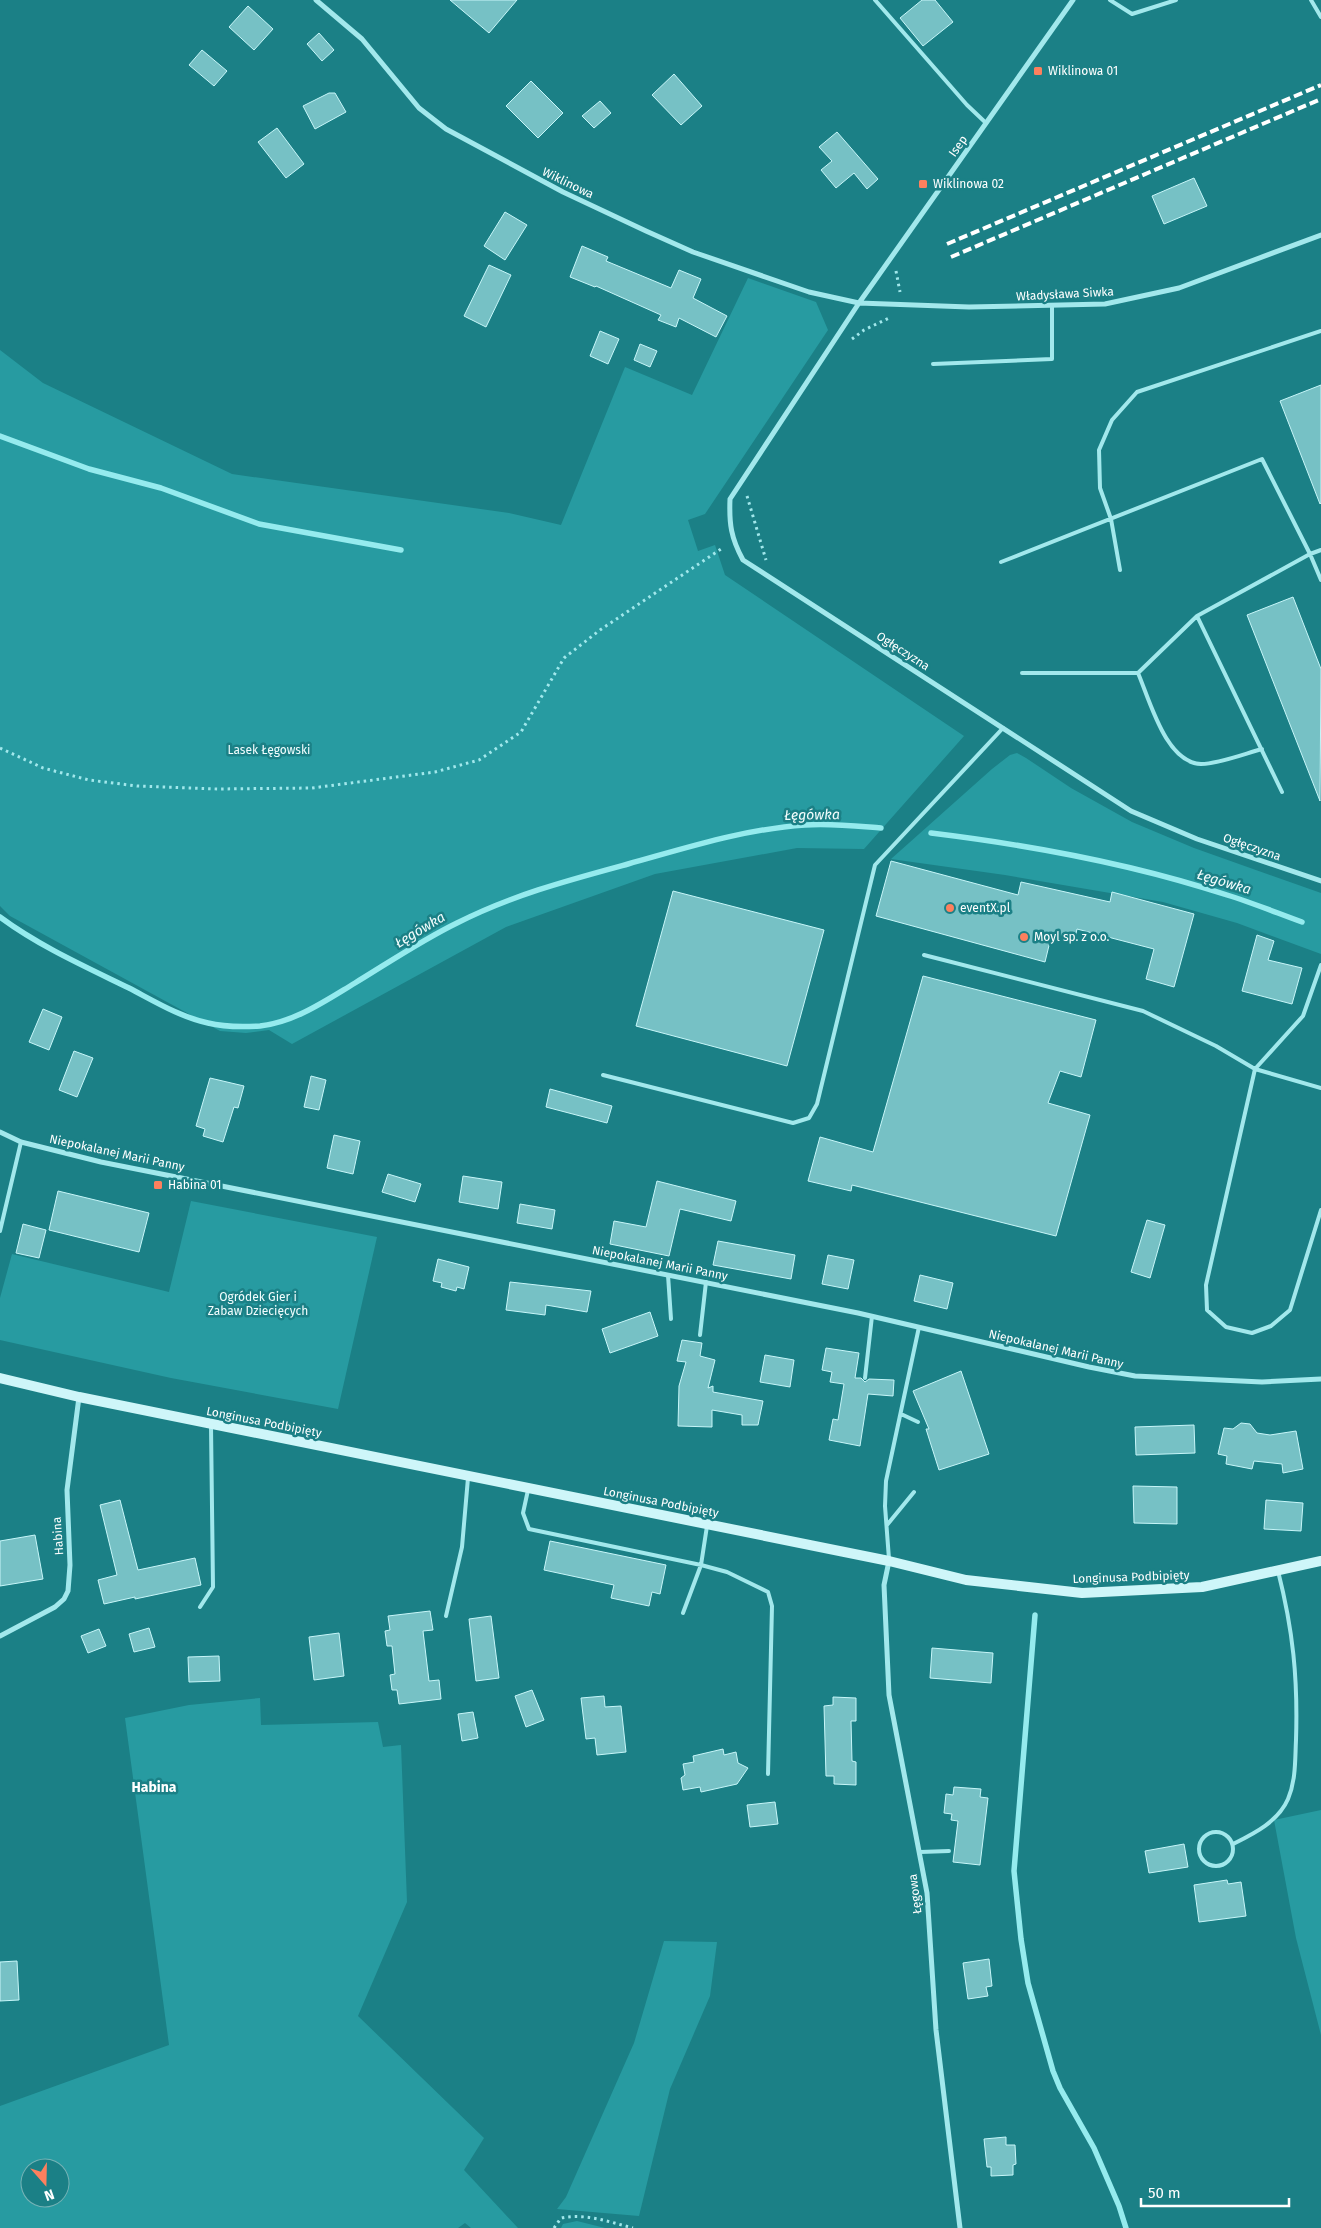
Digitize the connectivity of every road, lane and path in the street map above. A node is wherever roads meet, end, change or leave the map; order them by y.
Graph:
1 (316, 0) edge
2 (876, 0) edge
3 (1074, 0) edge
4 (1110, 0) edge
5 (1176, 0) edge
6 (1311, 0) edge
7 (1321, 17) edge
8 (986, 123) junction
9 (1321, 235) edge
10 (902, 264) dead end
11 (859, 303) junction
12 (900, 305) junction
13 (1052, 306) junction
14 (1321, 331) edge
15 (849, 341) dead end
16 (933, 364) dead end
17 (745, 489) dead end
18 (1111, 519) junction
19 (733, 541) junction
20 (1321, 550) edge
21 (1310, 554) junction
22 (1001, 562) dead end
23 (774, 565) dead end
24 (1120, 570) dead end
25 (1321, 580) edge
26 (1197, 616) junction
27 (1022, 673) dead end
28 (1138, 673) junction
29 (1003, 728) junction
30 (0, 748) edge
31 (1262, 749) junction
32 (1282, 792) dead end
33 (1321, 881) edge
34 (924, 956) dead end
35 (1321, 965) edge
36 (1255, 1070) junction
37 (603, 1075) dead end
38 (1321, 1088) edge
39 (0, 1132) edge
40 (21, 1142) junction
41 (1321, 1210) edge
42 (0, 1231) edge
43 (668, 1275) junction
44 (706, 1282) junction
45 (872, 1316) junction
46 (671, 1319) dead end
47 (919, 1327) junction
48 (700, 1335) dead end
49 (0, 1378) edge
50 (865, 1378) dead end
51 (1321, 1379) edge
52 (79, 1397) junction
53 (901, 1414) junction
54 (918, 1422) dead end
55 (211, 1424) junction
56 (468, 1476) junction
57 (529, 1488) junction
58 (914, 1492) dead end
59 (708, 1524) junction
60 (887, 1525) junction
61 (889, 1561) junction
62 (1321, 1561) edge
63 (701, 1564) junction
64 (1278, 1571) junction
65 (200, 1607) dead end
66 (683, 1613) dead end
67 (446, 1616) dead end
68 (0, 1636) edge
69 (768, 1774) dead end
70 (1233, 1844) junction
71 (949, 1851) dead end
72 (920, 1852) junction
73 (554, 2228) edge
74 (633, 2228) edge
75 (960, 2228) edge

1 - 11 street, Wiklinowa
2 - 8 lane
3 - 8 street, Isep
4 - 5 lane
6 - 7 lane
8 - 11 street, Isep
9 - 13 street, Władysława Siwka
10 - 12 path
11 - 12 street, Władysława Siwka
11 - 19 street, Ogłęczyzna
12 - 13 street, Władysława Siwka
12 - 15 path
13 - 16 lane
14 - 18 lane
17 - 23 path
18 - 21 lane
18 - 22 lane
18 - 24 lane
19 - 29 street, Ogłęczyzna
19 - 30 path
20 - 21 lane
21 - 25 lane
21 - 26 lane
26 - 28 lane
26 - 31 lane
27 - 28 lane
28 - 31 lane
29 - 33 street, Ogłęczyzna
29 - 37 lane
31 - 32 lane
34 - 36 lane
35 - 36 lane
36 - 38 lane
36 - 41 lane
39 - 40 street, Niepokalanej Marii Panny
40 - 42 lane
40 - 43 street, Niepokalanej Marii Panny
43 - 44 street, Niepokalanej Marii Panny
43 - 46 lane
44 - 45 street, Niepokalanej Marii Panny
44 - 48 lane
45 - 47 street, Niepokalanej Marii Panny
45 - 50 lane
47 - 51 street, Niepokalanej Marii Panny
47 - 53 lane
49 - 52 street, Longinusa Podbipięty
52 - 55 street, Longinusa Podbipięty
52 - 68 street, Habina
53 - 54 lane
53 - 60 lane
55 - 56 street, Longinusa Podbipięty
55 - 65 lane
56 - 57 street, Longinusa Podbipięty
56 - 67 lane
57 - 59 street, Longinusa Podbipięty
57 - 63 lane
58 - 60 lane
59 - 61 street, Longinusa Podbipięty
59 - 63 lane
60 - 61 lane
61 - 64 street, Longinusa Podbipięty
61 - 72 street, Łęgowa
62 - 64 street, Longinusa Podbipięty
63 - 66 lane
63 - 69 lane
64 - 70 lane
70 - 70 lane
71 - 72 lane
72 - 75 street, Łęgowa
73 - 74 path

